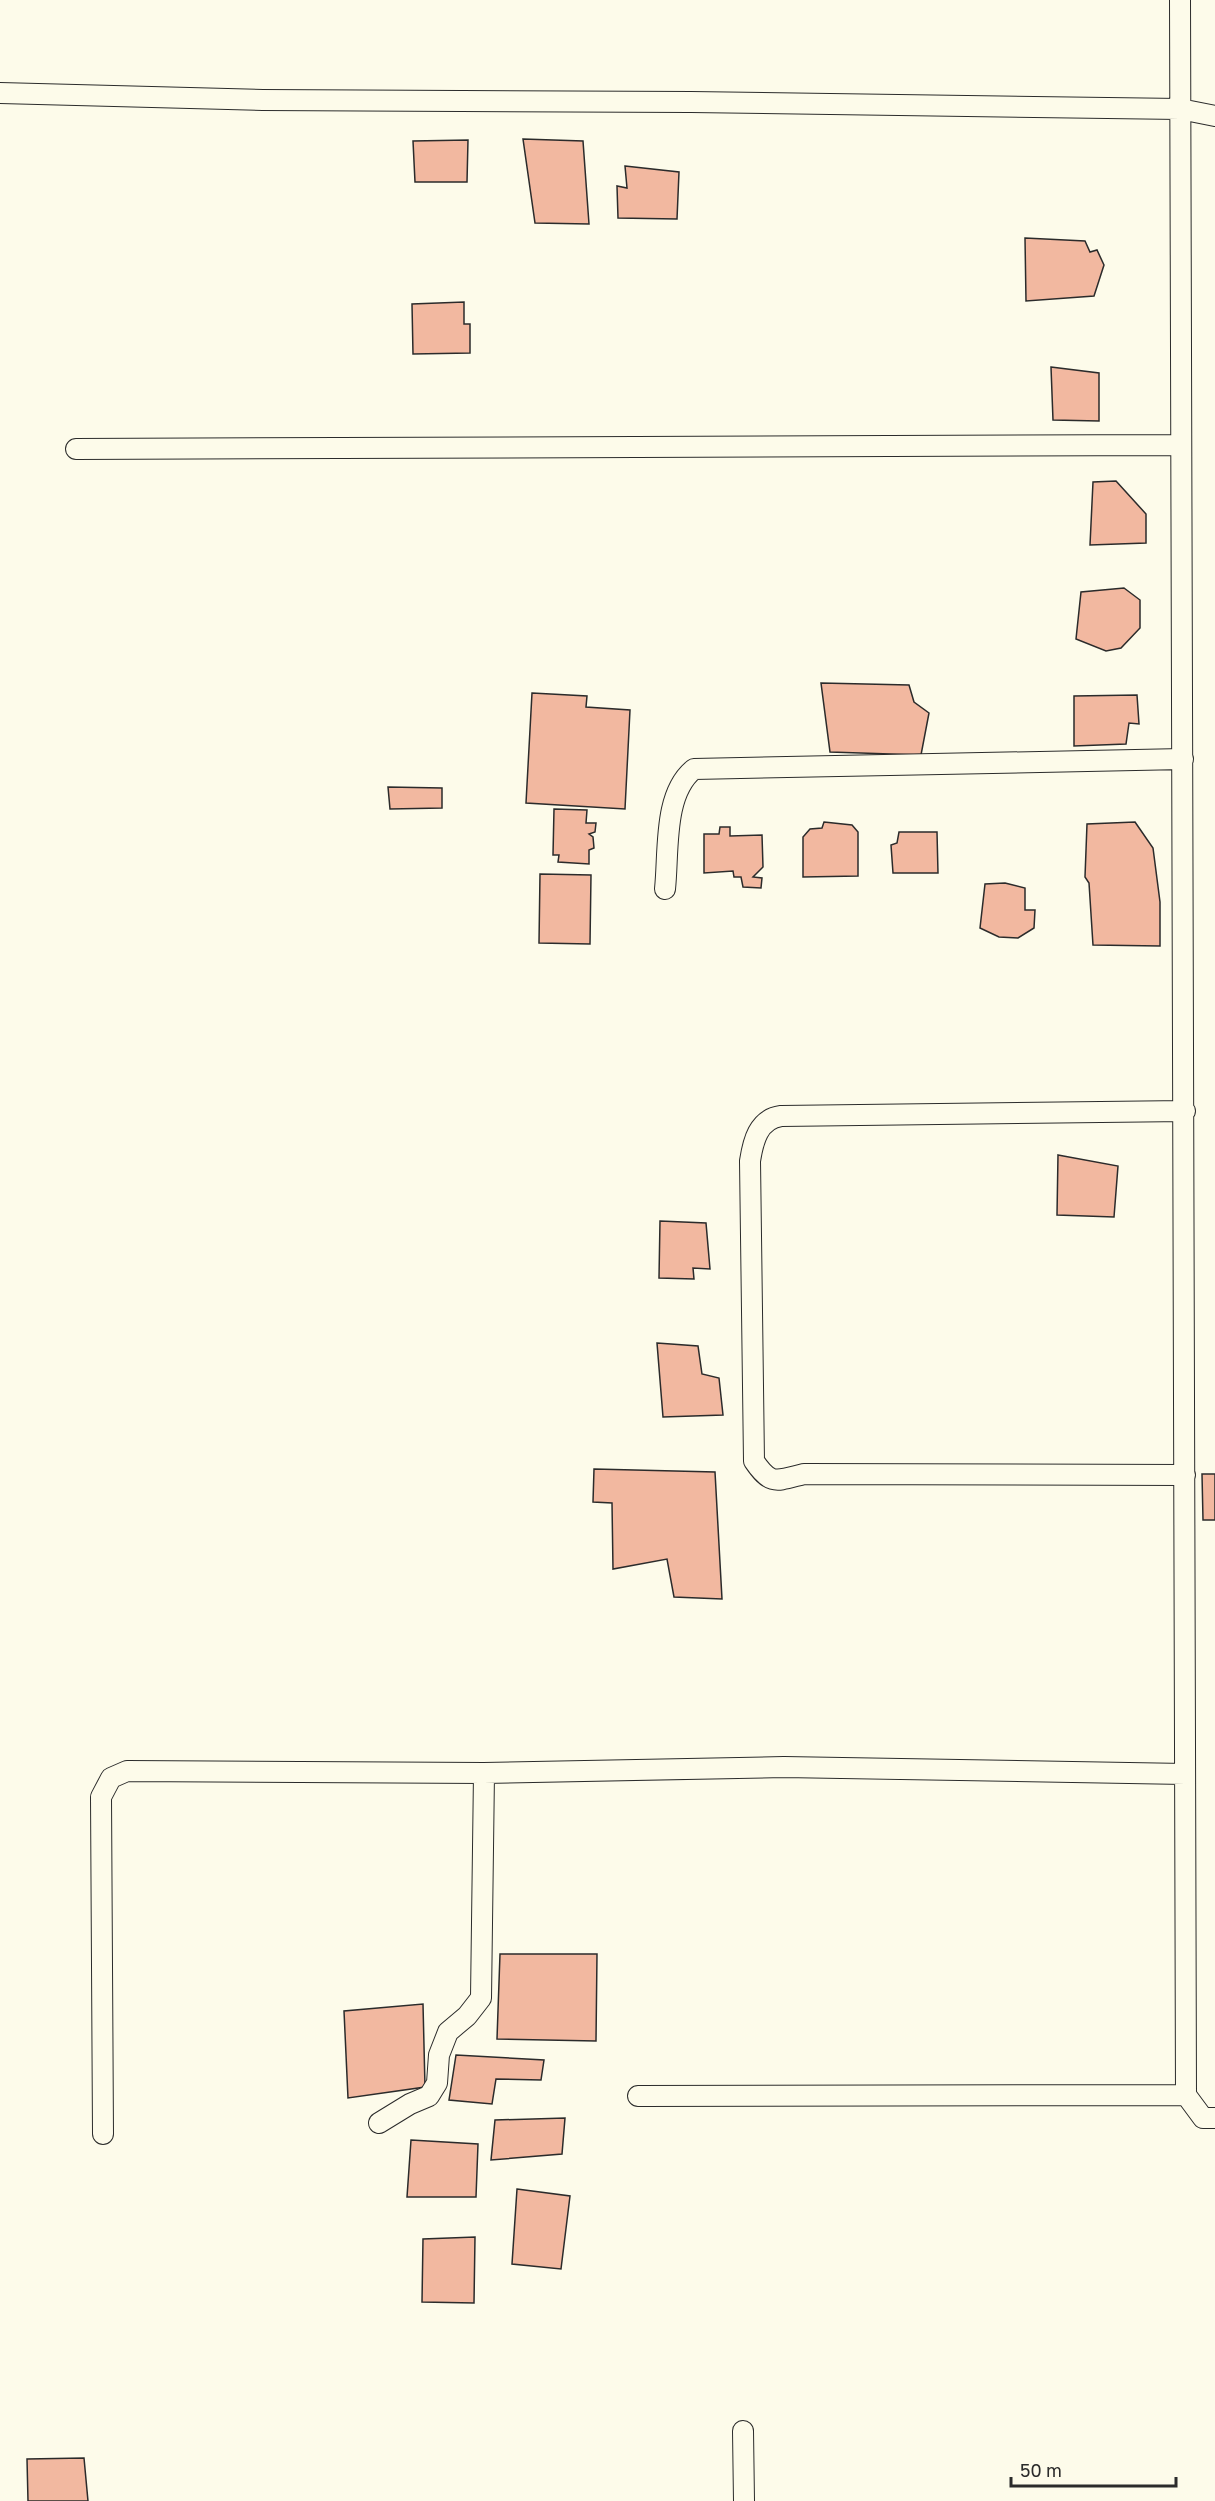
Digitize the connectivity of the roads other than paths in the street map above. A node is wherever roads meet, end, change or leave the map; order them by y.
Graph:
1 (1180, 0) edge
2 (0, 93) edge
3 (1180, 109) junction
4 (1215, 116) edge
5 (1180, 445) junction
6 (76, 449) dead end
7 (1183, 759) junction
8 (666, 890) dead end
9 (1185, 1111) junction
10 (1185, 1475) junction
11 (484, 1773) junction
12 (1185, 1774) junction
13 (1186, 2095) junction
14 (638, 2096) dead end
15 (1215, 2118) edge
16 (379, 2123) dead end
17 (103, 2134) dead end
18 (743, 2431) dead end
19 (744, 2501) edge

1 - 3 street
2 - 3 street
3 - 4 street
3 - 5 street
5 - 6 street
5 - 7 street
7 - 8 street
7 - 9 street
9 - 10 street
9 - 10 street
10 - 12 street
11 - 12 street
11 - 16 street
11 - 17 street
12 - 13 street
13 - 14 street
13 - 15 street
18 - 19 street

